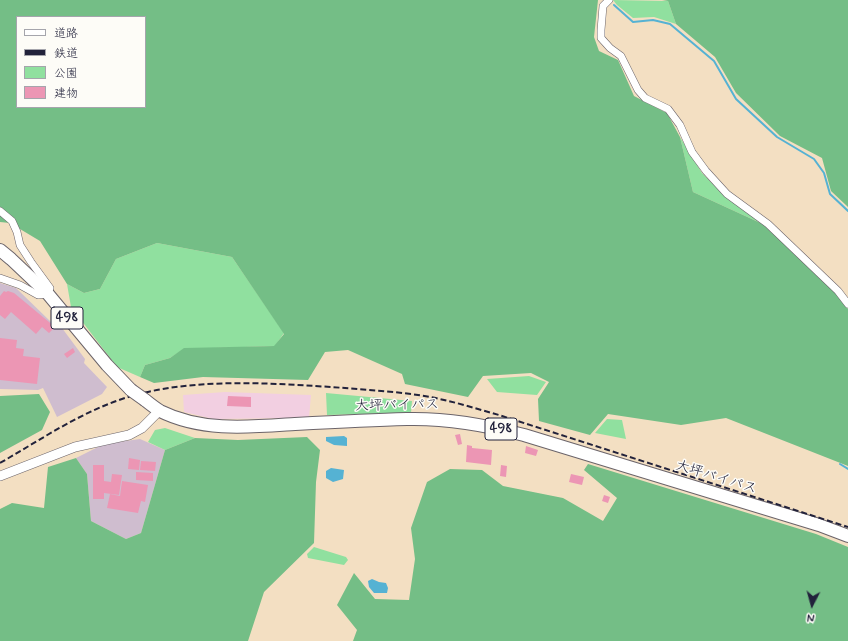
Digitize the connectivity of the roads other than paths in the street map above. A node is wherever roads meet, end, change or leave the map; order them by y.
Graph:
1 (609, 0) edge
2 (0, 211) edge
3 (0, 250) edge
4 (0, 278) edge
5 (48, 294) junction
6 (848, 304) edge
7 (159, 411) junction
8 (0, 476) edge
9 (848, 536) edge

1 - 6 street
2 - 5 street
3 - 5 highway, 大坪バイパス / 498
4 - 5 street
5 - 7 highway, 大坪バイパス / 498, bridge
7 - 8 street
7 - 9 highway, 大坪バイパス / 498

